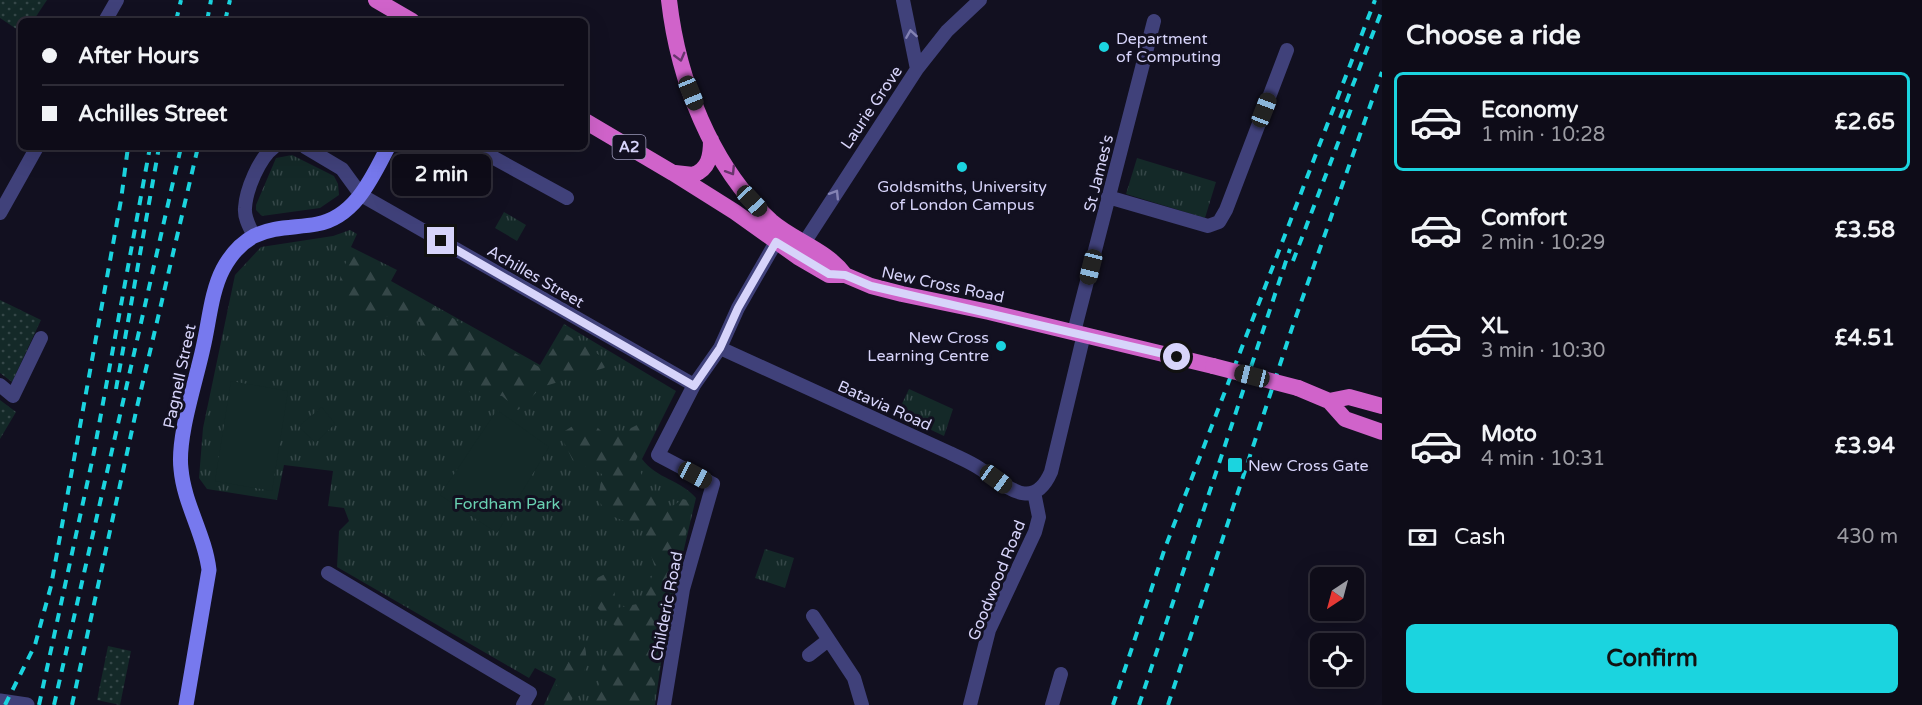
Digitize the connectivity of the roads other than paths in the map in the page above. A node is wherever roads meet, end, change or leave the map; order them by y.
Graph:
1 (117, 0) edge
2 (376, 0) edge
3 (669, 0) edge
4 (903, 0) edge
5 (980, 0) edge
6 (107, 18) edge
7 (407, 18) edge
8 (1154, 21) dead end
9 (1287, 50) dead end
10 (917, 69) junction
11 (588, 123) edge
12 (711, 140) junction
13 (35, 150) edge
14 (271, 150) edge
15 (310, 150) edge
16 (386, 150) edge
17 (479, 150) edge
18 (674, 173) junction
19 (361, 195) junction
20 (1108, 197) junction
21 (567, 198) dead end
22 (1, 209) edge
23 (254, 236) junction
24 (776, 242) junction
25 (804, 243) junction
26 (845, 275) junction
27 (1079, 333) junction
28 (41, 338) dead end
29 (720, 348) junction
30 (0, 386) edge
31 (694, 386) junction
32 (1329, 402) junction
33 (1382, 406) edge
34 (1382, 432) edge
35 (1034, 492) junction
36 (328, 573) dead end
37 (813, 616) dead end
38 (827, 641) junction
39 (809, 655) dead end
40 (1061, 674) dead end
41 (527, 699) edge
42 (0, 701) edge
43 (27, 705) edge
44 (186, 705) edge
45 (664, 705) edge
46 (862, 705) edge
47 (970, 705) edge
48 (1053, 705) edge

1 - 6 street
2 - 7 highway
3 -> 12 highway, A2
10 -> 4 street
5 - 10 street, Laurie Grove
8 - 20 street, St James's
9 - 20 street
25 -> 10 street, Laurie Grove
11 - 18 highway, New Cross Road / A2
12 - 18 highway
12 -> 25 highway, A2
13 - 22 street
14 - 23 street
15 - 19 street
16 - 19 main road, Pagnell Street
17 - 21 street
18 - 24 highway, New Cross Road / A2
19 - 23 main road, Pagnell Street
19 - 31 street, Achilles Street
20 - 27 street, St James's
23 - 44 main road, Pagnell Street
24 - 26 highway, New Cross Road / A2
24 - 29 street, Childeric Road
25 - 26 highway, A2
26 - 27 highway, New Cross Road / A2
27 - 32 highway, New Cross Road / A2, bridge
27 - 35 street
28 - 30 street
29 - 31 street, Childeric Road
29 - 35 street, Batavia Road
31 - 45 street, Childeric Road
32 - 33 highway, New Cross Road / A2
32 - 34 highway, New Cross Road / A2
35 - 47 street, Goodwood Road
36 - 41 street
37 - 38 street
38 - 39 street
38 - 46 street
40 - 48 street
42 - 43 street

